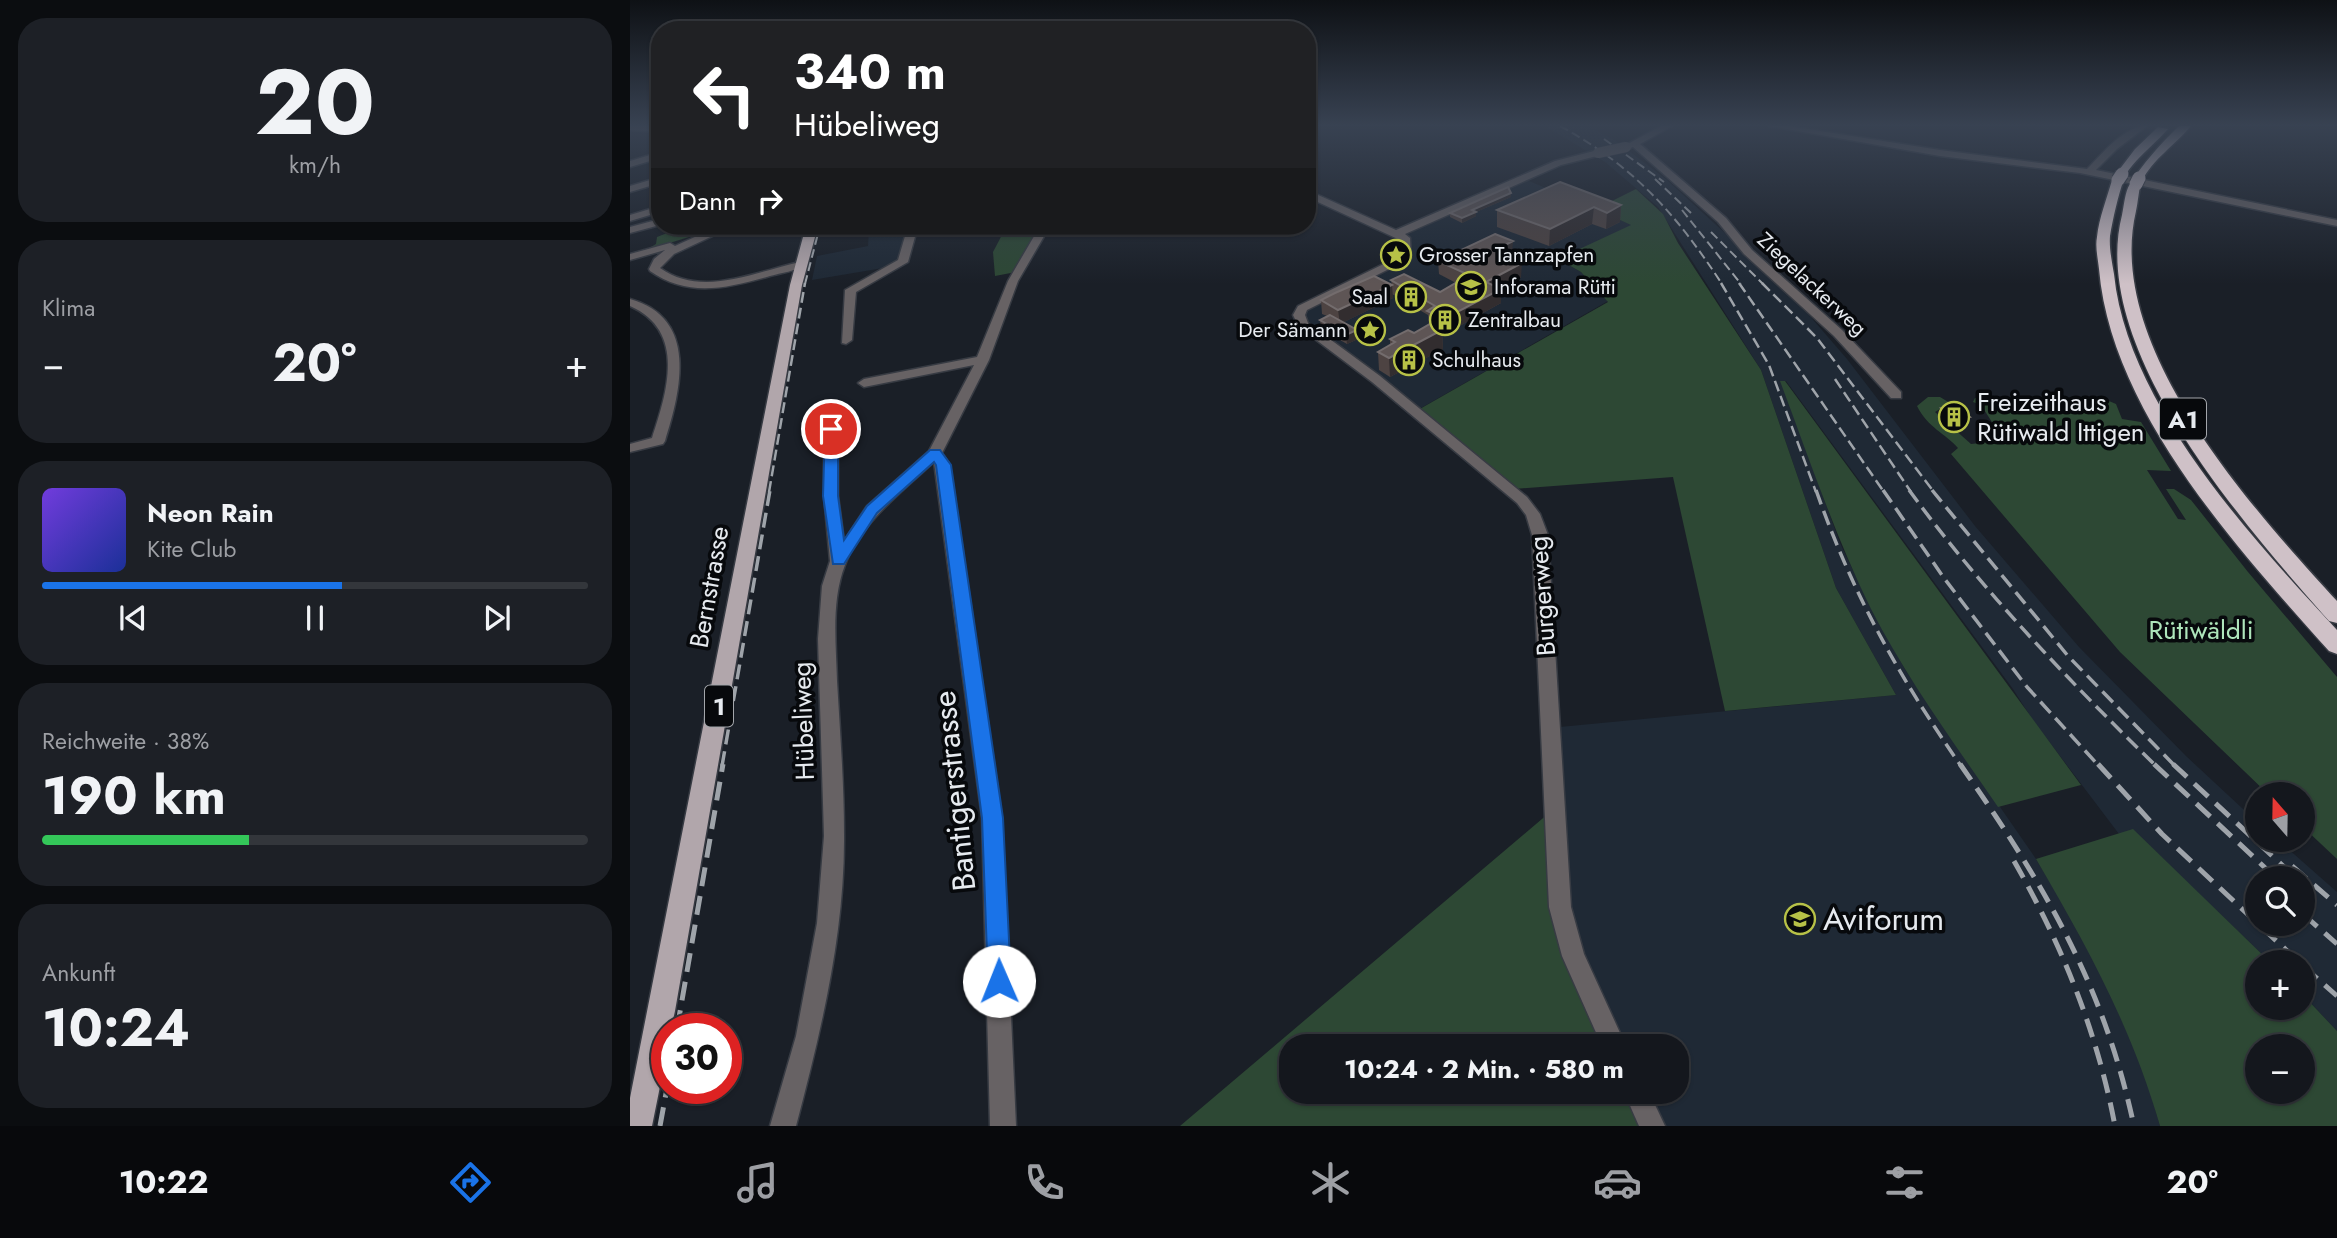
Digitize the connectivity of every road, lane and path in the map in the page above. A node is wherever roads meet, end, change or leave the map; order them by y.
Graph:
1 (1521, 179) edge
2 (1670, 179) edge
3 (2123, 179) edge
4 (2129, 179) joint
5 (651, 183) edge
6 (630, 189) edge
7 (1316, 197) edge
8 (651, 212) edge
9 (630, 218) edge
10 (2337, 223) edge
11 (651, 224) edge
12 (630, 230) edge
13 (1396, 234) junction
14 (700, 235) edge
15 (705, 235) edge
16 (809, 235) edge
17 (910, 235) edge
18 (1040, 235) edge
19 (630, 257) edge
20 (800, 265) junction
21 (630, 302) edge
22 (846, 341) dead end
23 (983, 360) junction
24 (864, 383) dead end
25 (1896, 395) dead end
26 (831, 429) dead end
27 (630, 448) edge
28 (935, 453) junction
29 (838, 561) junction
30 (2337, 615) edge
31 (2337, 645) edge
32 (1608, 1034) edge
33 (1642, 1104) edge
34 (638, 1126) edge
35 (783, 1126) edge
36 (1003, 1126) edge
37 (1652, 1126) edge

1 - 13 street, bridge
2 - 25 street, Ziegelackerweg
3 - 10 street
4 - 30 highway, A1
4 - 31 highway, A1
5 - 6 street
7 - 13 street
8 - 9 street
11 - 12 street
13 - 32 street, Burgerweg
14 - 19 street
15 - 20 street
16 - 20 main road, Bernstrasse / 1
17 - 22 street
18 - 23 street, Hübeliweg
20 - 34 main road, Bernstrasse / 1
21 - 27 street
23 - 24 street
23 - 28 street, Hübeliweg
26 - 29 street
28 - 29 street, Hübeliweg
28 - 36 street, Bantigerstrasse
29 - 35 street, Hübeliweg
33 - 37 street

